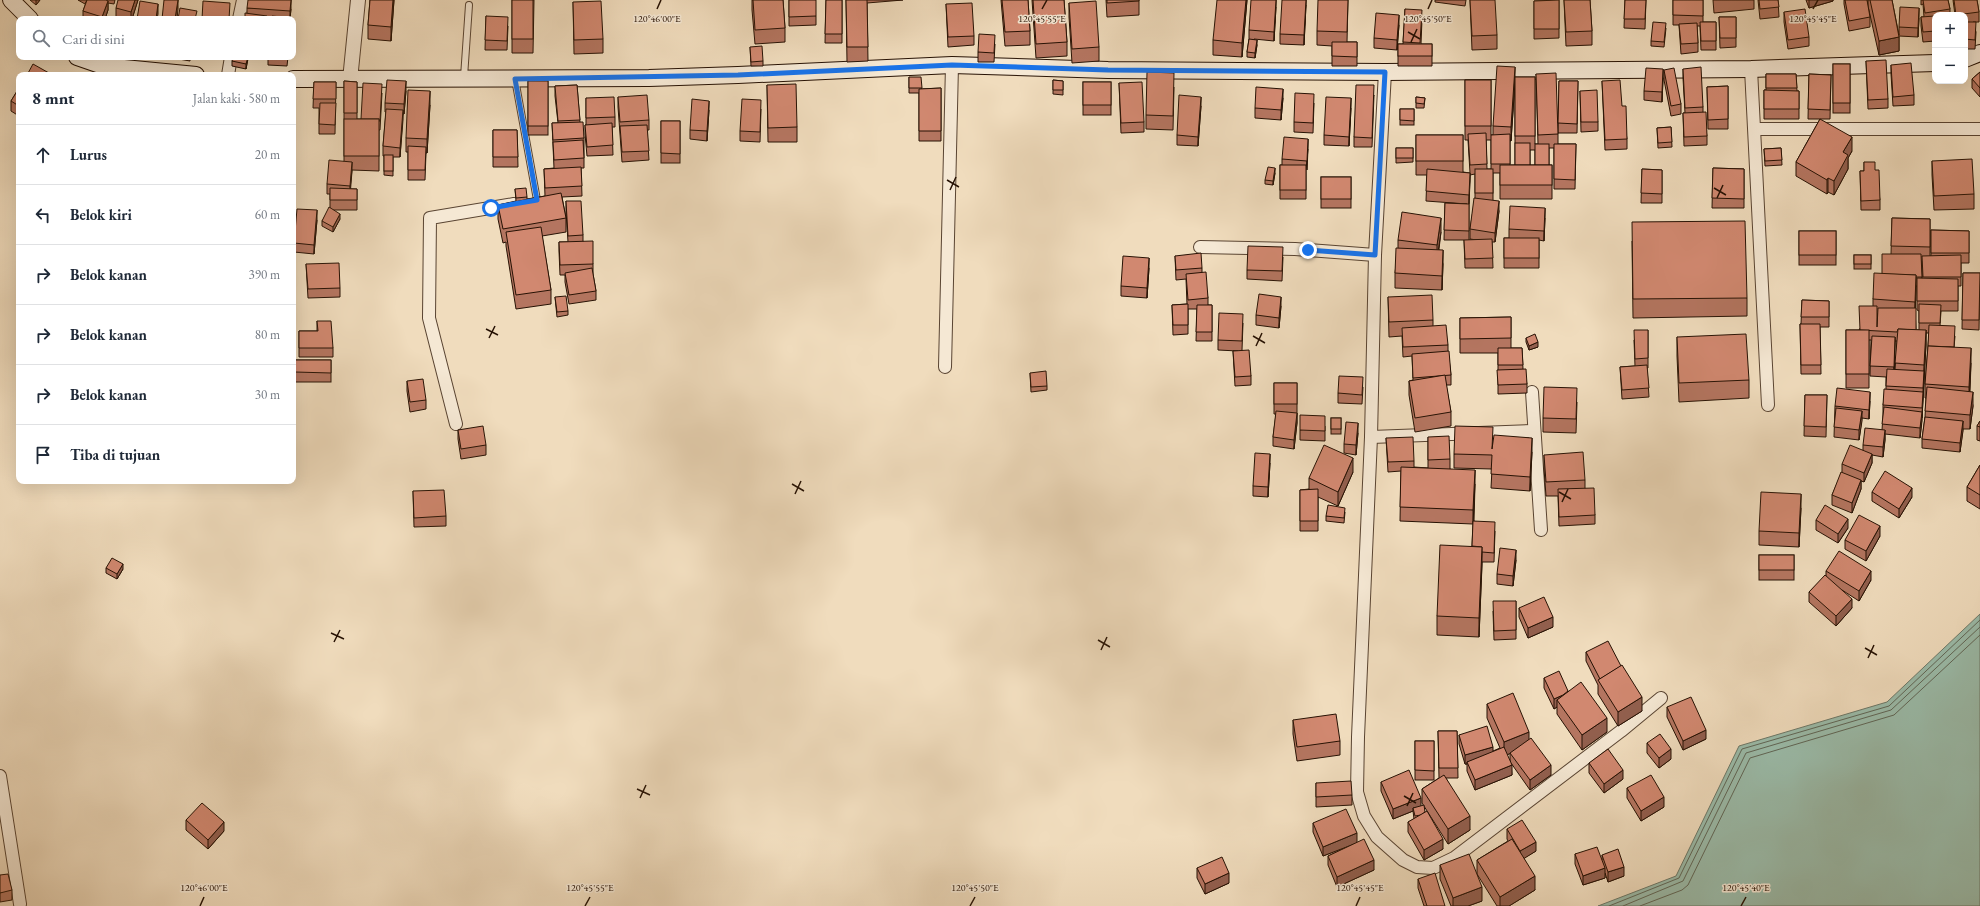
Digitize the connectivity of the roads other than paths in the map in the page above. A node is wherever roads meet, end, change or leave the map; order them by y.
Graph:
1 (11, 0) edge
2 (242, 0) edge
3 (358, 0) edge
4 (469, 5) dead end
5 (27, 16) edge
6 (239, 16) edge
7 (1980, 53) edge
8 (1968, 58) edge
9 (86, 60) edge
10 (230, 60) edge
11 (1932, 63) edge
12 (952, 65) junction
13 (1751, 69) junction
14 (165, 72) edge
15 (228, 72) edge
16 (1385, 72) junction
17 (296, 79) edge
18 (464, 79) junction
19 (515, 79) junction
20 (350, 80) junction
21 (1755, 129) junction
22 (1980, 129) edge
23 (537, 200) joint
24 (1200, 247) dead end
25 (1375, 255) junction
26 (945, 367) dead end
27 (1532, 392) dead end
28 (1768, 405) dead end
29 (456, 424) dead end
30 (1534, 431) junction
31 (1371, 437) junction
32 (1541, 530) dead end
33 (1661, 698) dead end
34 (0, 776) edge
35 (20, 904) dead end

1 - 5 main road
2 - 6 street
3 - 20 street
4 - 18 lane
7 - 8 main road
9 - 14 main road
10 - 15 street
11 - 13 main road
12 - 16 main road
12 - 19 main road
12 - 26 street
13 - 16 main road
13 - 21 street
16 - 25 street
17 - 20 main road
18 - 19 main road
18 - 20 main road
19 - 23 lane
21 - 22 street
21 - 28 street
23 - 29 street
24 - 25 street
25 - 31 street
27 - 30 street
30 - 31 street
30 - 32 street
31 - 33 street
34 - 35 street

